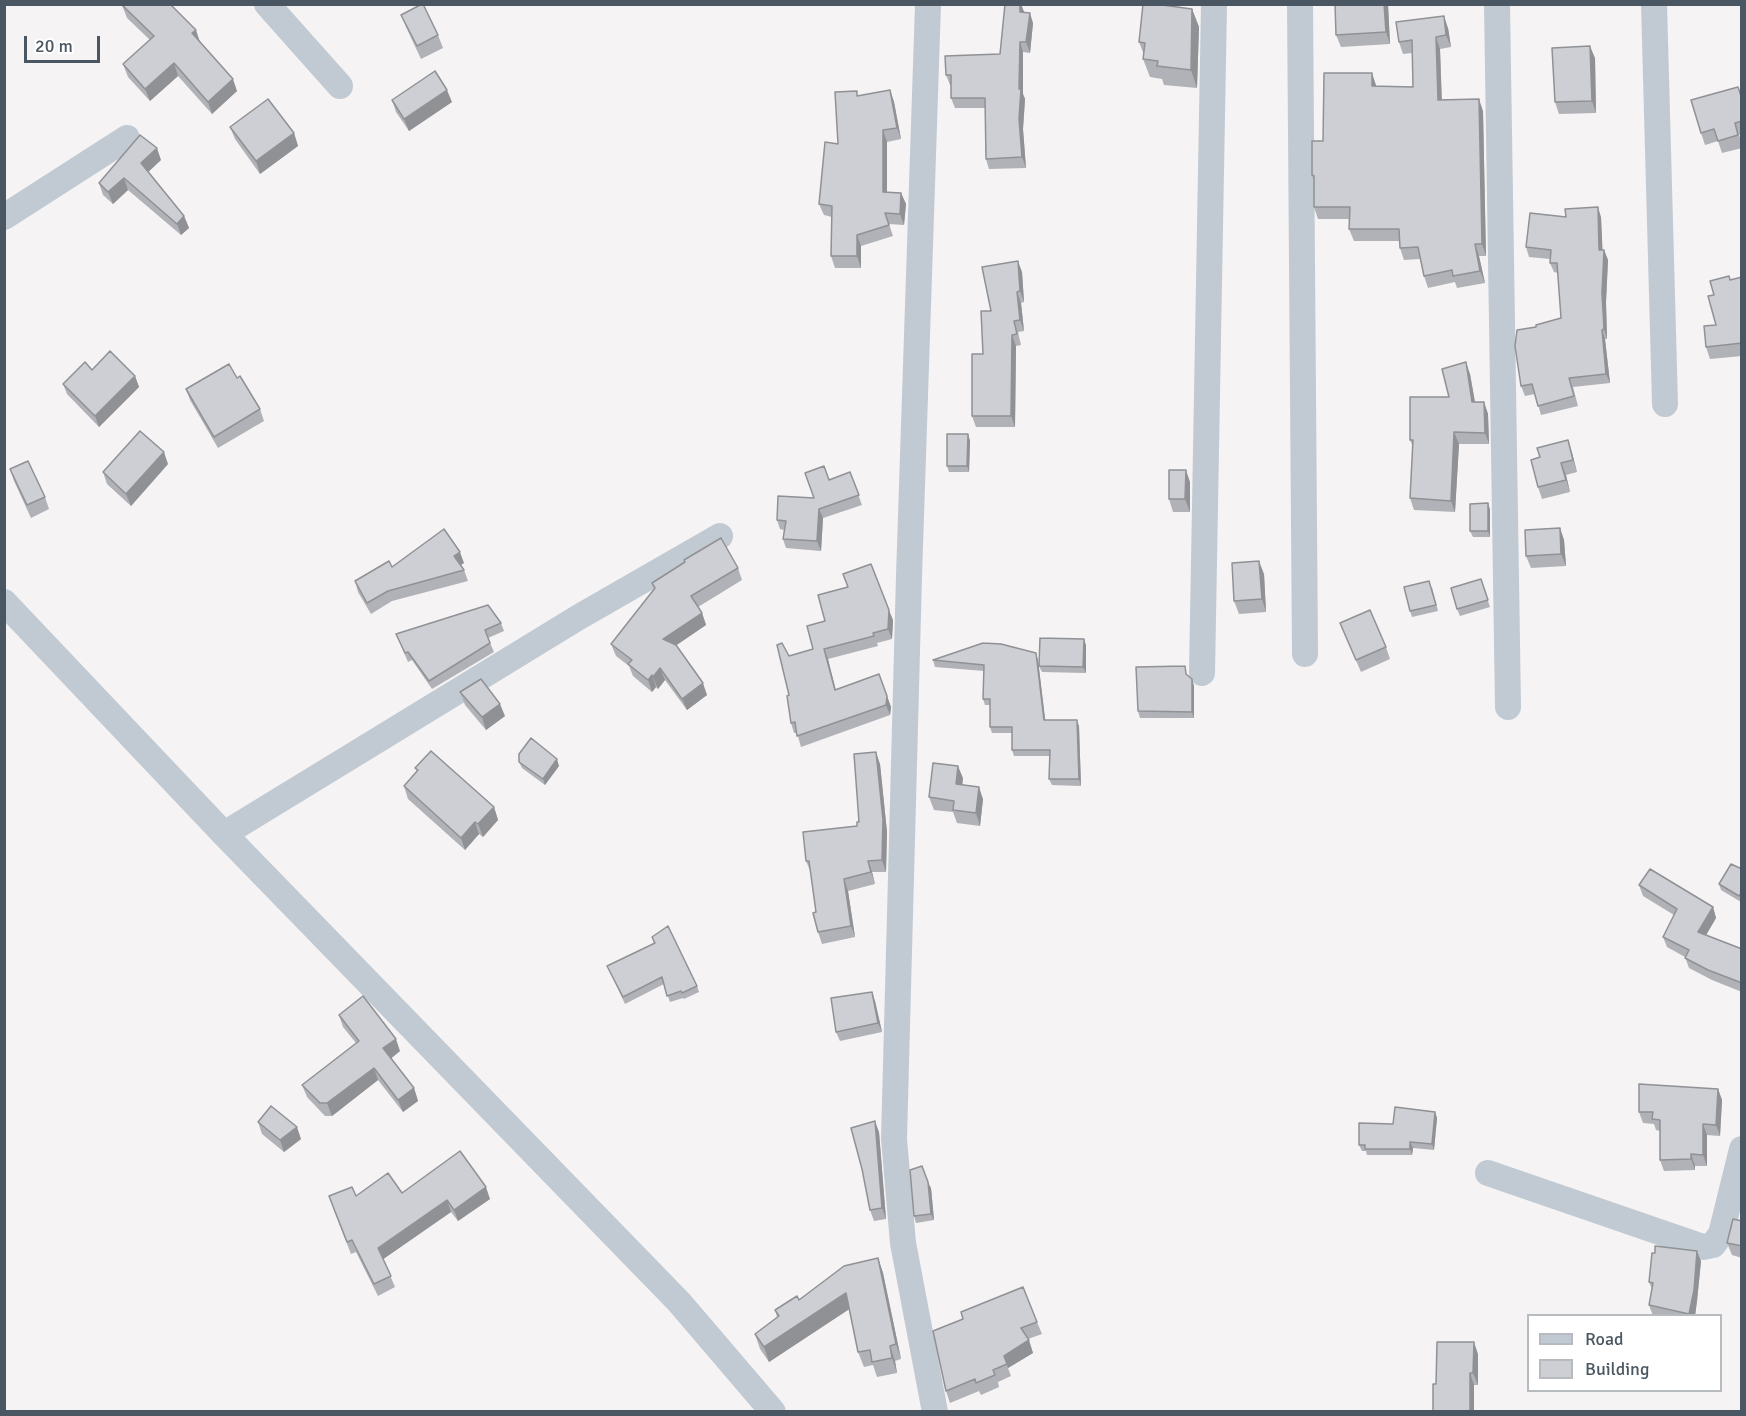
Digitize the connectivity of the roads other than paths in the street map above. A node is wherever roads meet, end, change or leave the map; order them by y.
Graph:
1 (267, 4) edge
2 (928, 4) edge
3 (1214, 4) edge
4 (1300, 4) edge
5 (1497, 4) edge
6 (1654, 4) edge
7 (340, 86) dead end
8 (127, 138) dead end
9 (4, 218) edge
10 (1665, 404) dead end
11 (720, 536) edge
12 (4, 602) edge
13 (1305, 654) dead end
14 (1202, 673) dead end
15 (1508, 707) dead end
16 (224, 834) junction
17 (1742, 1149) edge
18 (1488, 1173) dead end
19 (772, 1412) edge
20 (935, 1412) edge

1 - 7 street
2 - 20 street
3 - 14 street
4 - 13 street
5 - 15 street
6 - 10 street
8 - 9 street
11 - 16 street
12 - 16 street
16 - 19 street
17 - 18 street

